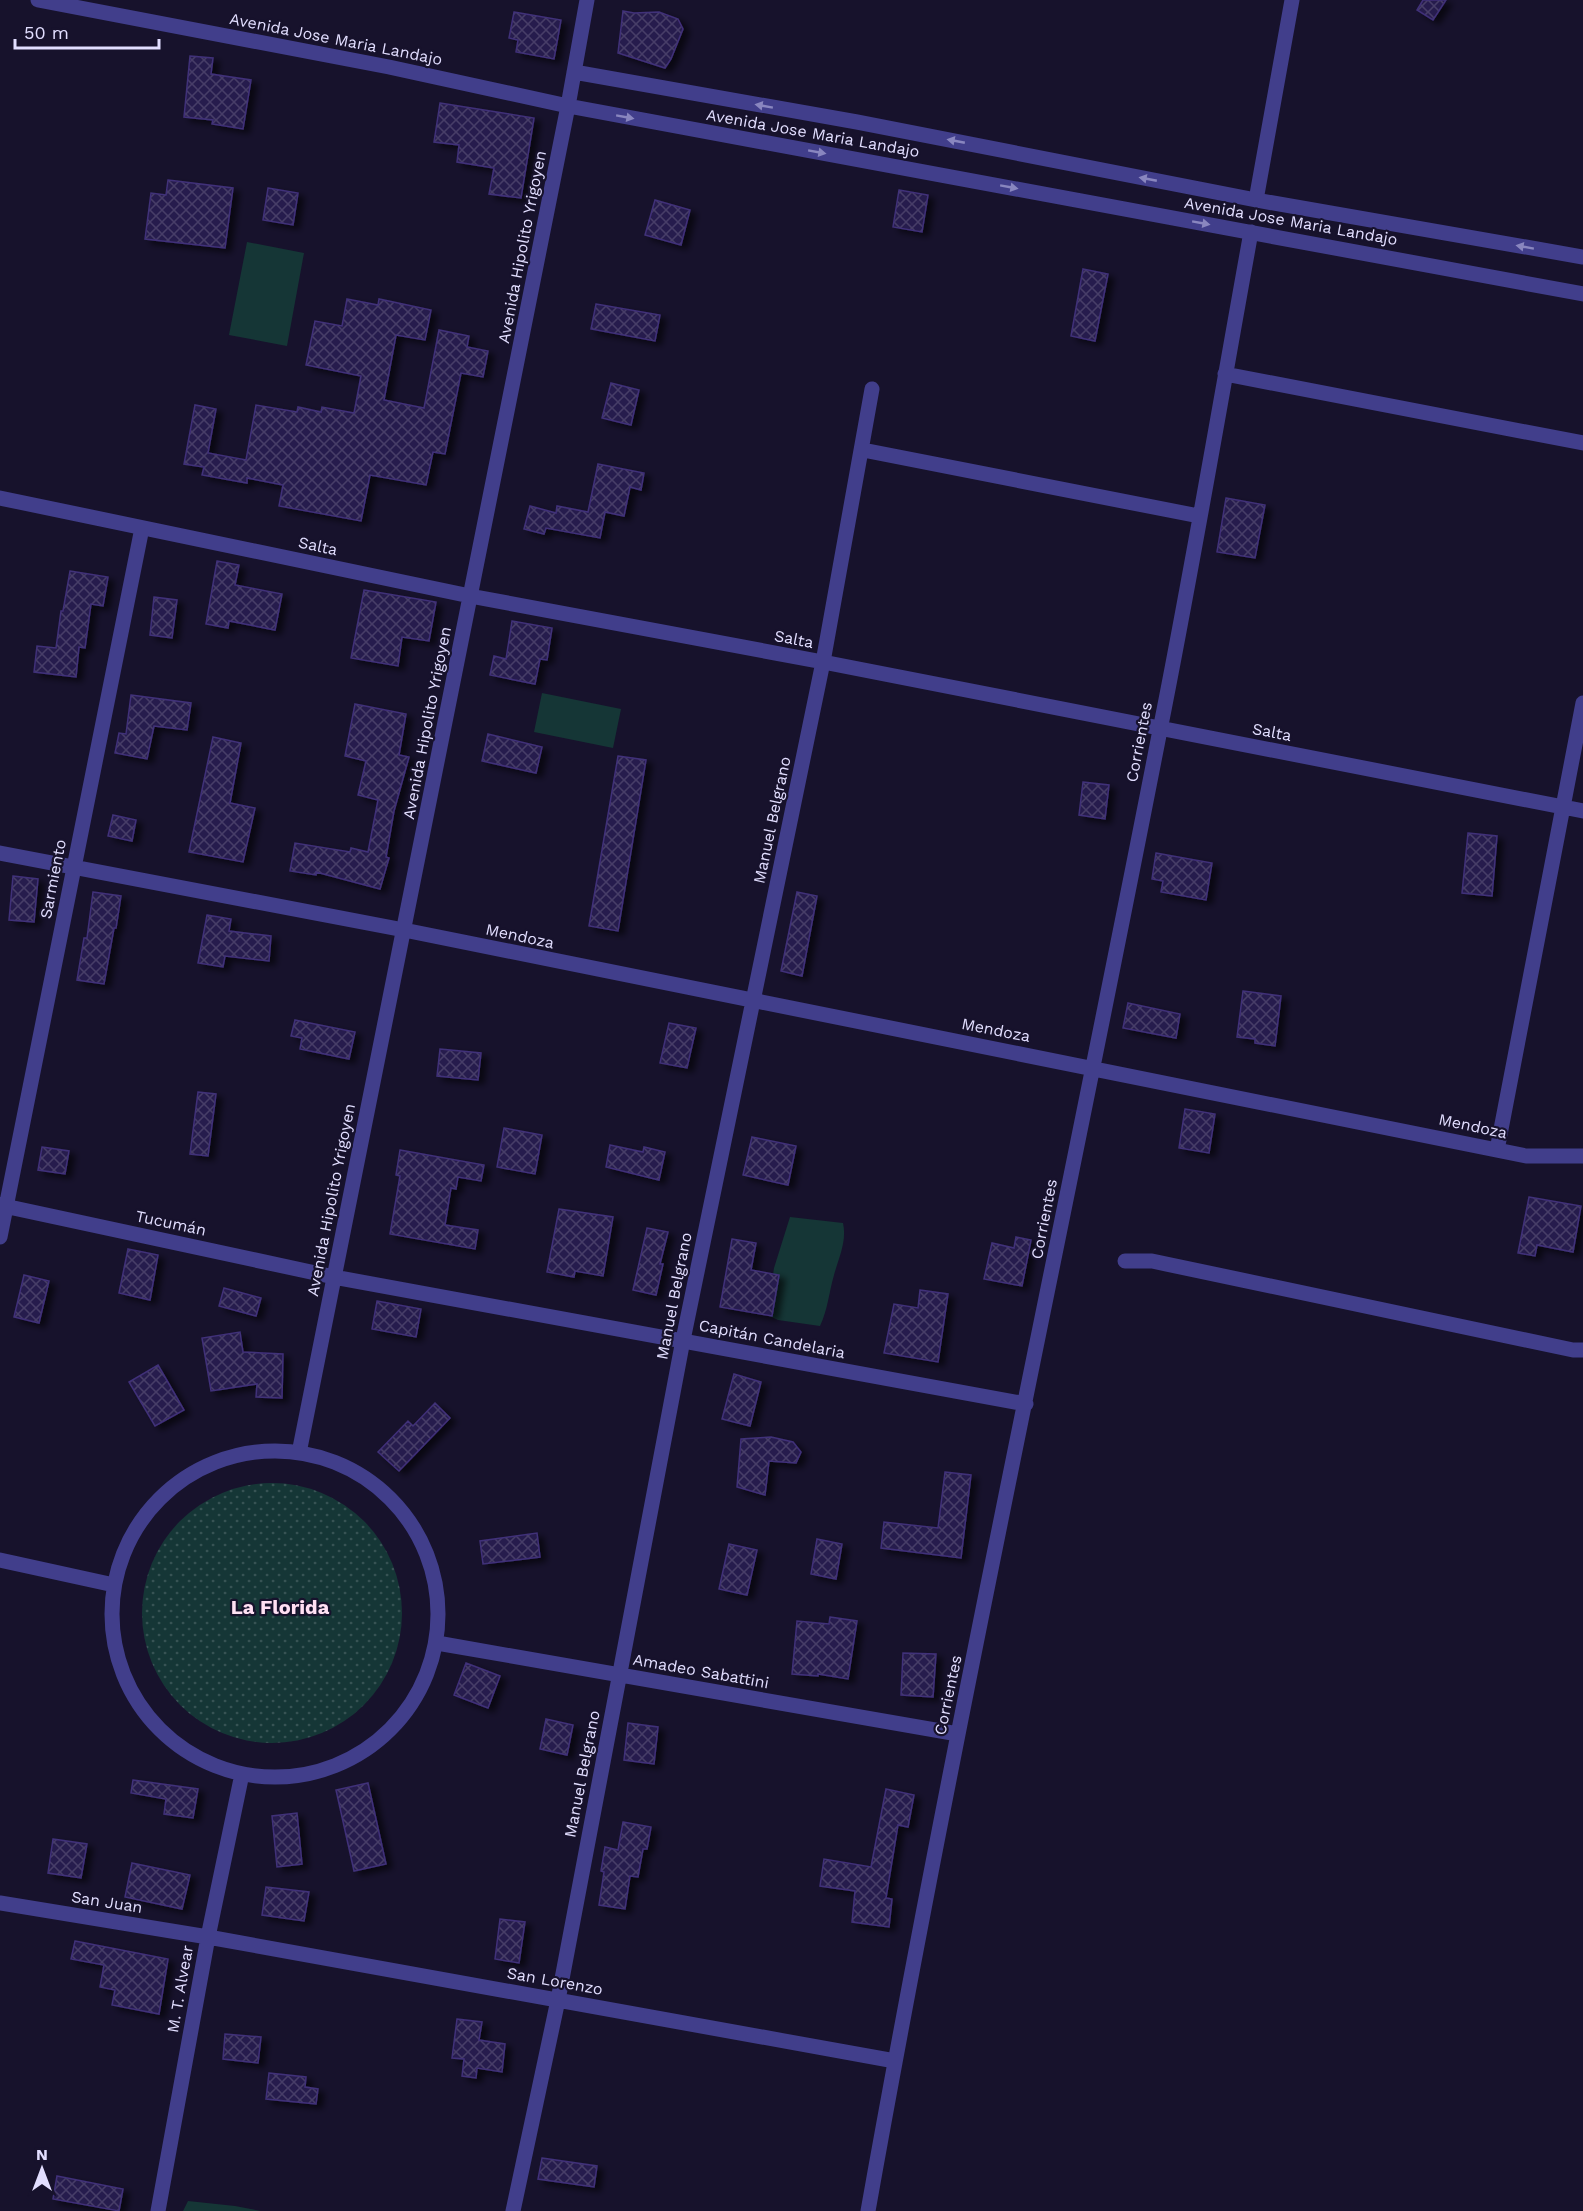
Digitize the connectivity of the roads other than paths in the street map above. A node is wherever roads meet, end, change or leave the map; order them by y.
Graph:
1 (38, 0) edge
2 (587, 0) edge
3 (1292, 0) edge
4 (574, 72) junction
5 (568, 106) junction
6 (1256, 200) junction
7 (1251, 232) junction
8 (1583, 257) edge
9 (1583, 294) edge
10 (1225, 374) junction
11 (872, 389) dead end
12 (1583, 443) edge
13 (863, 450) junction
14 (0, 498) edge
15 (1199, 516) junction
16 (142, 528) junction
17 (470, 596) junction
18 (823, 662) junction
19 (1583, 703) edge
20 (1161, 728) junction
21 (1561, 807) junction
22 (1583, 811) edge
23 (0, 853) edge
24 (74, 867) junction
25 (404, 930) junction
26 (752, 1001) junction
27 (1092, 1067) junction
28 (1497, 1150) junction
29 (1583, 1156) edge
30 (3, 1206) edge
31 (0, 1238) edge
32 (1125, 1261) dead end
33 (334, 1277) junction
34 (684, 1340) junction
35 (1583, 1350) edge
36 (1026, 1404) junction
37 (299, 1453) junction
38 (0, 1560) edge
39 (114, 1585) junction
40 (437, 1643) junction
41 (619, 1675) junction
42 (958, 1734) junction
43 (242, 1774) junction
44 (0, 1903) edge
45 (208, 1937) junction
46 (558, 2000) junction
47 (895, 2061) junction
48 (158, 2211) edge
49 (513, 2211) edge
50 (868, 2211) edge

1 - 5 street, Avenida Jose Maria Landajo
2 - 4 street, Avenida Hipolito Yrigoyen
3 - 6 street
4 - 5 street, Avenida Hipolito Yrigoyen
6 -> 4 street, Avenida Jose Maria Landajo
5 -> 7 street, Avenida Jose Maria Landajo
5 - 17 street, Avenida Hipolito Yrigoyen
8 -> 6 street, Avenida Jose Maria Landajo
7 - 9 street, Avenida Jose Maria Landajo
7 - 10 street, Corrientes
10 - 12 street
10 - 15 street, Corrientes
11 - 13 street, Manuel Belgrano
13 - 15 street
13 - 18 street, Manuel Belgrano
14 - 16 street, Salta
15 - 20 street, Corrientes
16 - 17 street, Salta
16 - 24 street, Sarmiento
17 - 18 street, Salta
17 - 25 street, Avenida Hipolito Yrigoyen
18 - 20 street, Salta
18 - 26 street, Manuel Belgrano
19 - 21 street
20 - 21 street, Salta
20 - 27 street, Corrientes
21 - 22 street, Salta
21 - 28 street
23 - 24 street, Mendoza
24 - 25 street, Mendoza
24 - 30 street, Sarmiento
25 - 26 street, Mendoza
25 - 33 street, Avenida Hipolito Yrigoyen
26 - 27 street, Mendoza
26 - 34 street, Manuel Belgrano
27 - 28 street, Mendoza
27 - 36 street, Corrientes
28 - 29 street, Mendoza
30 - 31 street, Sarmiento
30 - 33 street, Tucumán
32 - 35 street
33 - 34 street, Capitán Candelaria
33 - 37 street, Avenida Hipolito Yrigoyen
34 - 36 street, Capitán Candelaria
34 - 41 street, Manuel Belgrano
36 - 42 street, Corrientes
37 - 39 street
37 - 40 street
38 - 39 street
39 - 43 street
40 - 41 street, Amadeo Sabattini
40 - 43 street
41 - 42 street, Amadeo Sabattini
41 - 46 street, Manuel Belgrano
42 - 47 street, Corrientes
43 - 45 street, M. T. Alvear
44 - 45 street, San Juan
45 - 46 street, San Lorenzo
45 - 48 street, M. T. Alvear
46 - 47 street, San Lorenzo
46 - 49 street, Manuel Belgrano
47 - 50 street, Corrientes

